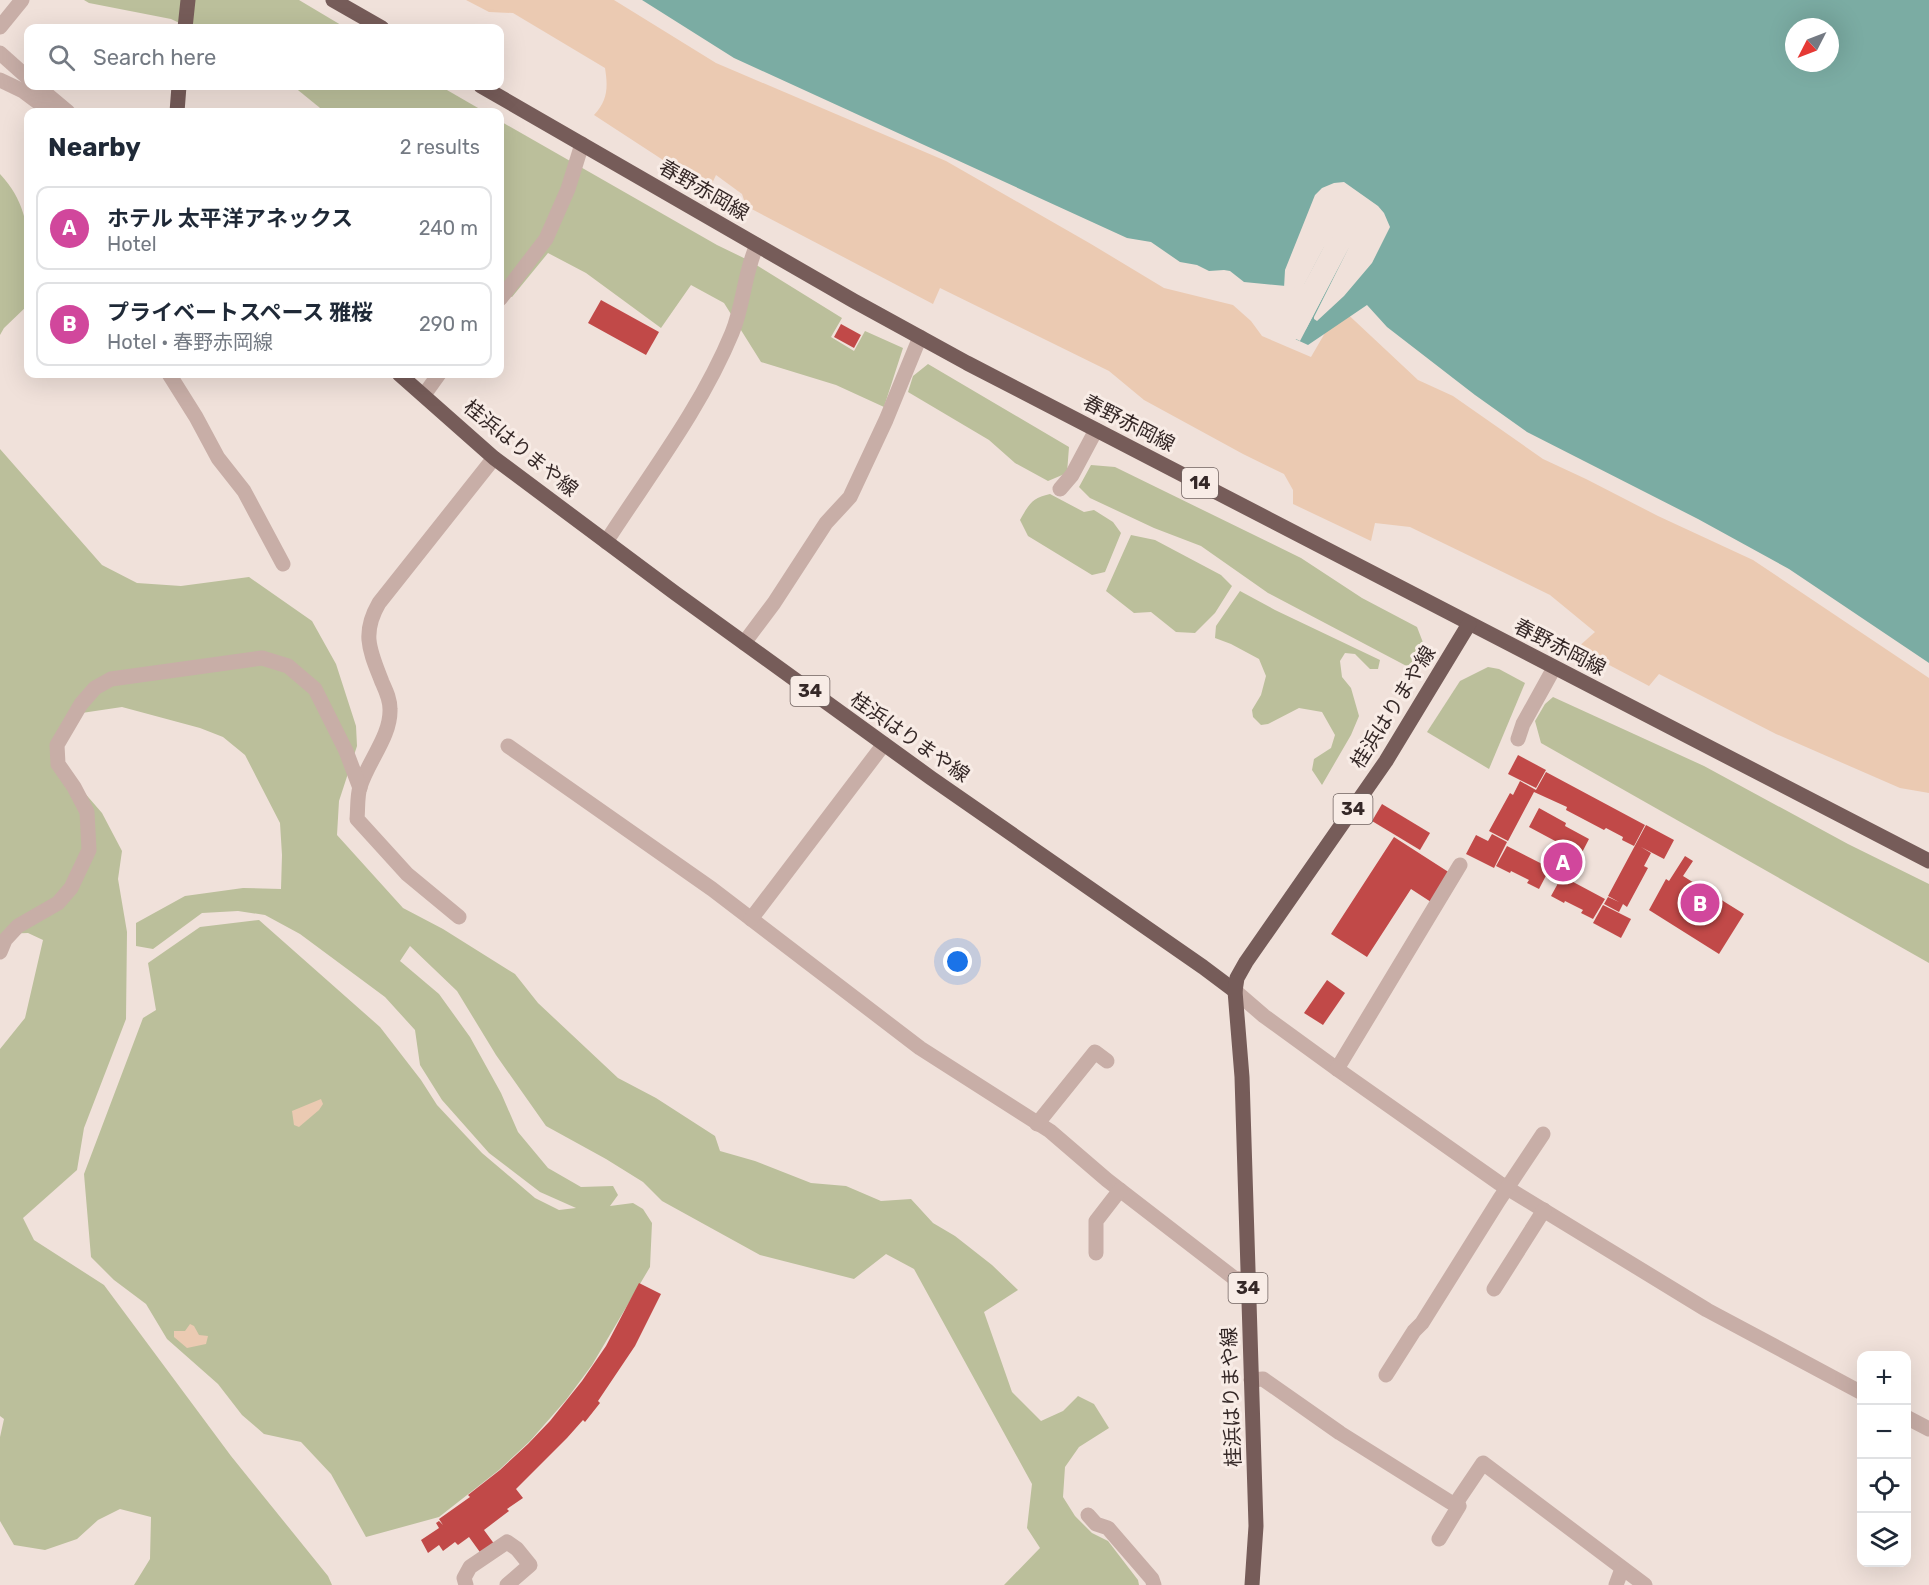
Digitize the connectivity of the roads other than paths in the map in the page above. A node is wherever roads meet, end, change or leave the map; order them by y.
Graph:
1 (21, 0) edge
2 (188, 0) edge
3 (333, 0) edge
4 (185, 24) edge
5 (375, 24) edge
6 (0, 27) edge
7 (0, 52) edge
8 (24, 74) edge
9 (0, 80) edge
10 (43, 90) edge
11 (179, 90) edge
12 (488, 90) edge
13 (46, 108) edge
14 (63, 108) edge
15 (177, 108) edge
16 (582, 144) junction
17 (757, 245) junction
18 (504, 295) edge
19 (920, 338) junction
20 (172, 378) edge
21 (404, 378) edge
22 (437, 378) edge
23 (424, 395) junction
24 (1096, 430) junction
25 (494, 458) junction
26 (1060, 489) dead end
27 (606, 542) junction
28 (283, 564) dead end
29 (1469, 624) junction
30 (744, 643) junction
31 (1554, 668) junction
32 (1518, 739) dead end
33 (884, 744) junction
34 (508, 746) dead end
35 (360, 788) junction
36 (1929, 861) edge
37 (1461, 865) dead end
38 (459, 918) dead end
39 (751, 920) junction
40 (0, 952) edge
41 (1234, 991) junction
42 (1107, 1061) dead end
43 (1337, 1069) junction
44 (1037, 1124) junction
45 (1543, 1134) dead end
46 (1507, 1188) junction
47 (1120, 1190) junction
48 (1544, 1210) junction
49 (1095, 1253) dead end
50 (1248, 1280) junction
51 (1494, 1288) dead end
52 (1386, 1375) dead end
53 (1251, 1380) junction
54 (1857, 1390) edge
55 (1911, 1420) edge
56 (1929, 1429) edge
57 (1456, 1503) junction
58 (1088, 1515) dead end
59 (1439, 1539) dead end
60 (1622, 1569) junction
61 (466, 1585) edge
62 (507, 1585) edge
63 (1154, 1585) edge
64 (1252, 1585) edge
65 (1616, 1585) edge
66 (1645, 1585) edge

1 - 6 street
2 - 4 main road
3 - 5 main road
7 - 8 street
9 - 13 street
10 - 14 street
11 - 15 main road
12 - 16 main road, 春野赤岡線 / 14
16 - 17 main road, 春野赤岡線 / 14
16 - 18 street
17 - 19 main road, 春野赤岡線 / 14
17 - 27 street
19 - 24 main road, 春野赤岡線 / 14
19 - 30 street
20 - 28 street
21 - 23 main road, 桂浜はりまや線 / 34
22 - 23 street
23 - 25 main road, 桂浜はりまや線 / 34
24 - 26 street
24 - 29 main road, 春野赤岡線 / 14
25 - 27 main road, 桂浜はりまや線 / 34
25 - 35 street
27 - 30 main road, 桂浜はりまや線 / 34
29 - 31 main road, 春野赤岡線 / 14
29 - 41 main road, 桂浜はりまや線 / 34
30 - 33 main road, 桂浜はりまや線 / 34
31 - 32 street
31 - 36 main road, 春野赤岡線 / 14
33 - 39 street
33 - 41 main road, 桂浜はりまや線 / 34
34 - 39 street
35 - 38 street
35 - 40 street
37 - 43 street
39 - 44 street
41 - 43 street
41 - 50 main road, 桂浜はりまや線 / 34
42 - 44 street
43 - 46 street
44 - 47 street
45 - 46 street
46 - 48 street
46 - 52 street
47 - 49 street
47 - 50 street
48 - 51 street
48 - 54 street
50 - 53 main road, 桂浜はりまや線 / 34
53 - 57 street
53 - 64 main road, 桂浜はりまや線 / 34
55 - 56 street
57 - 59 street
57 - 60 street
58 - 63 street
60 - 65 street
60 - 66 street
61 - 62 street

